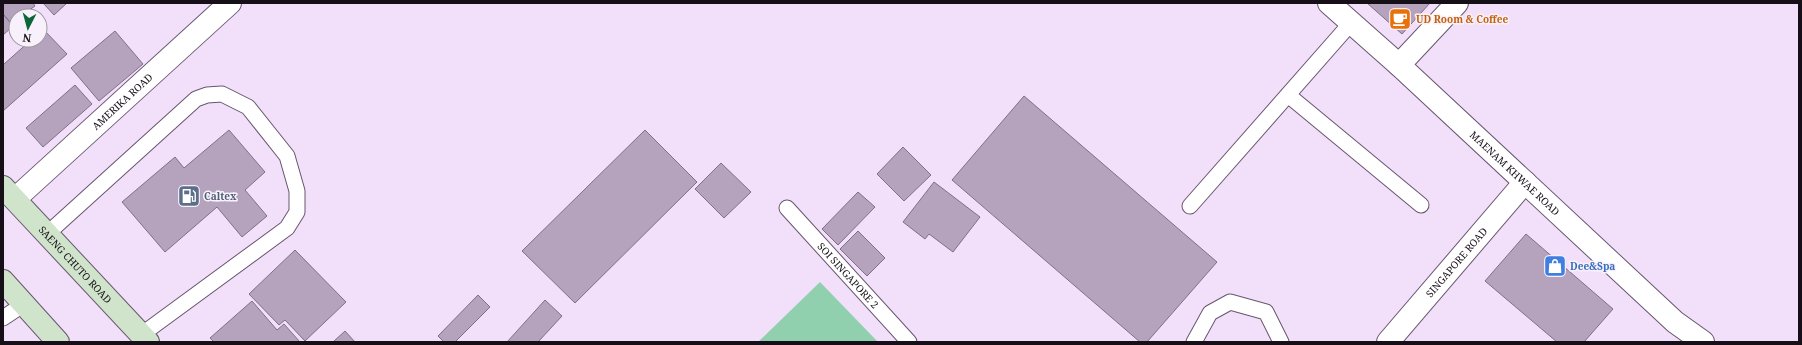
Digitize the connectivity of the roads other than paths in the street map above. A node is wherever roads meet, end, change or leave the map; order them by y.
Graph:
1 (230, 3) edge
2 (1329, 3) edge
3 (1457, 3) edge
4 (1351, 22) junction
5 (1399, 65) junction
6 (1288, 95) junction
7 (1525, 182) junction
8 (9, 193) edge
9 (1421, 205) dead end
10 (1190, 206) dead end
11 (788, 208) dead end
12 (47, 234) junction
13 (3, 281) edge
14 (24, 304) junction
15 (3, 318) edge
16 (144, 338) edge
17 (58, 342) edge
18 (909, 342) edge
19 (1194, 342) edge
20 (1281, 342) edge
21 (1388, 342) edge
22 (1703, 342) edge

1 - 8 street, AMERIKA ROAD
2 - 4 street, MAENAM KHWAE ROAD
3 - 5 street
4 - 5 street, MAENAM KHWAE ROAD
4 - 6 lane
5 - 7 street, MAENAM KHWAE ROAD
6 - 9 lane
6 - 10 lane
7 - 21 street, SINGAPORE ROAD
7 - 22 street, MAENAM KHWAE ROAD
8 - 12 main road, SAENG CHUTO ROAD
11 - 18 lane, SOI SINGAPORE 2
12 - 16 main road, SAENG CHUTO ROAD
12 - 16 lane
13 - 14 main road
14 - 15 lane
14 - 17 main road
19 - 20 lane

